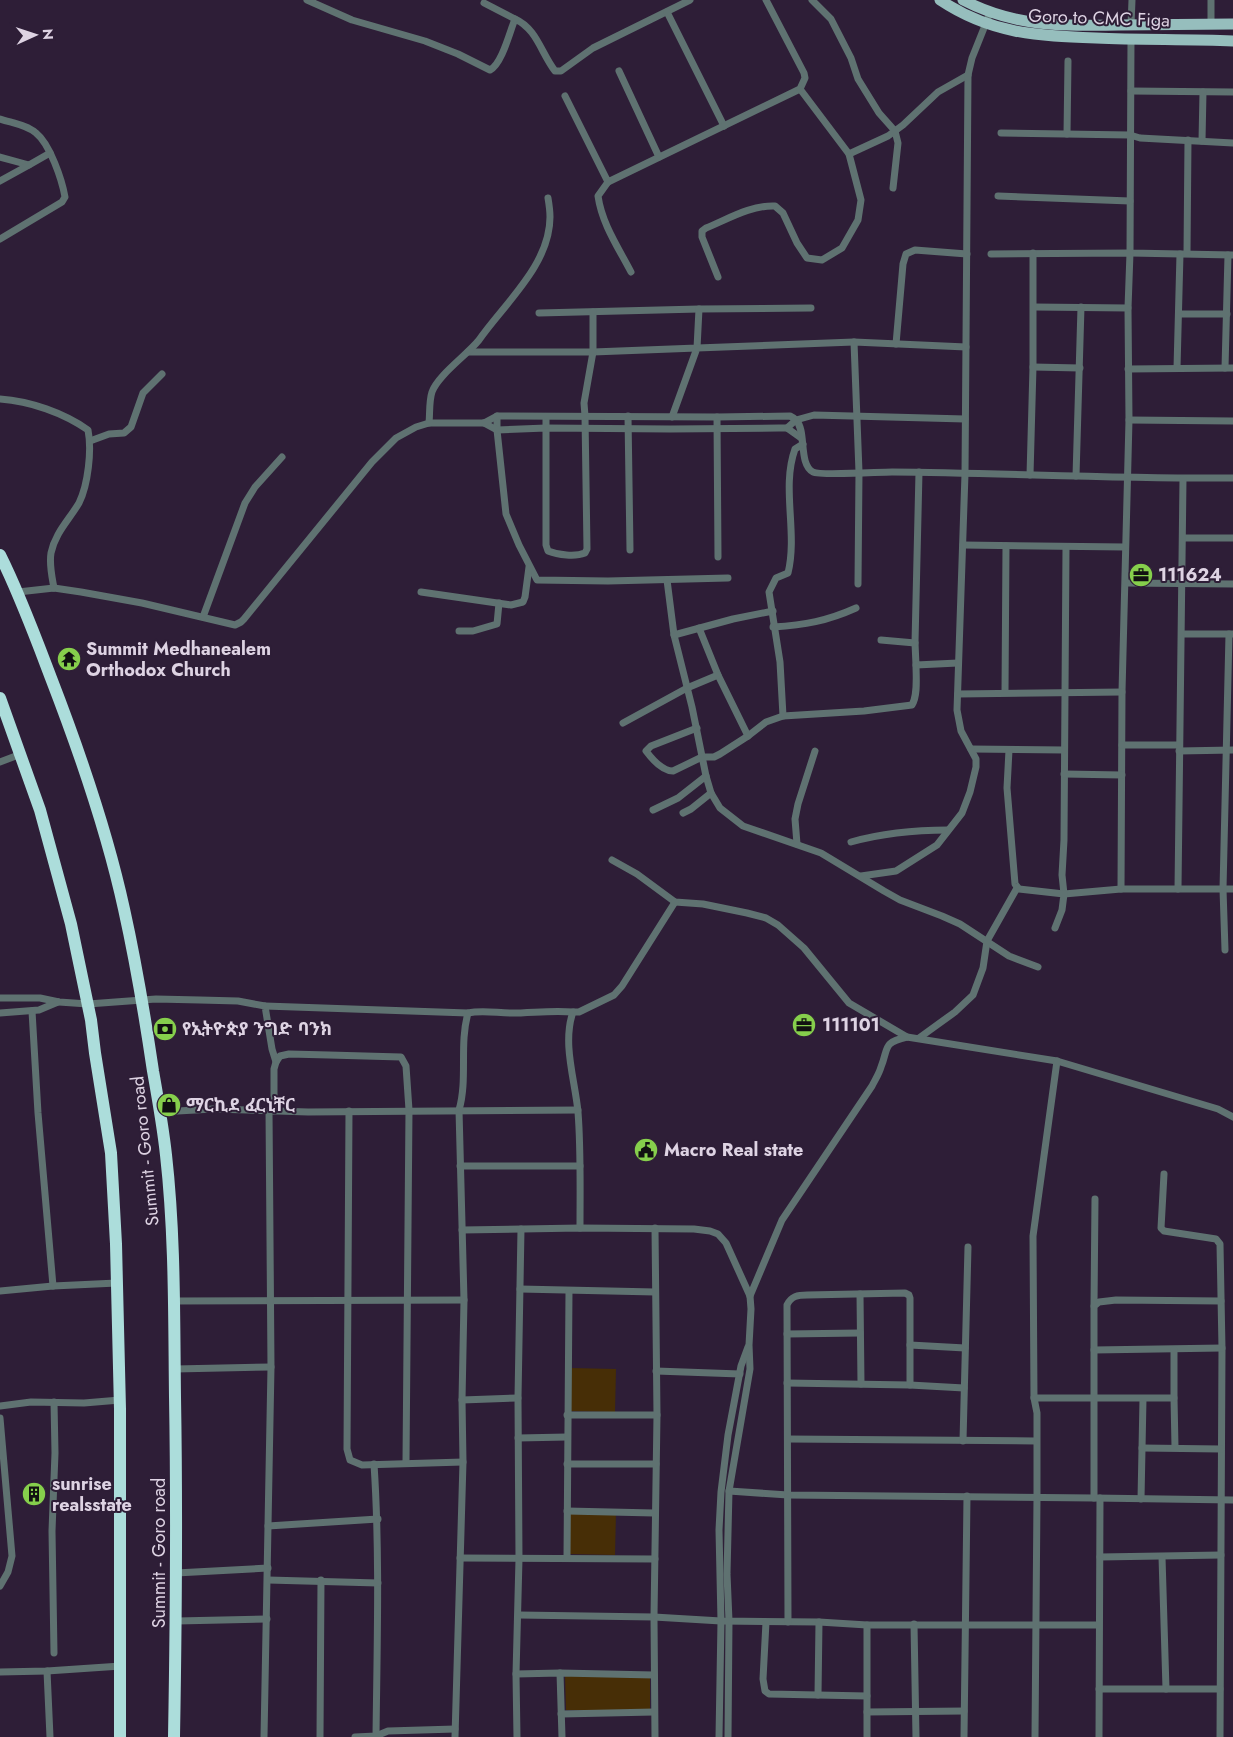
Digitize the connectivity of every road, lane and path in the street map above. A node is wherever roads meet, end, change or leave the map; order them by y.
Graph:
1 (307, 0) edge
2 (690, 0) edge
3 (766, 0) edge
4 (812, 0) edge
5 (940, 0) edge
6 (963, 0) edge
7 (1132, 0) edge
8 (1211, 0) edge
9 (484, 3) dead end
10 (667, 12) junction
11 (988, 18) junction
12 (515, 19) junction
13 (1211, 24) junction
14 (1233, 24) edge
15 (1131, 25) junction
16 (1131, 39) junction
17 (1233, 40) edge
18 (1068, 61) dead end
19 (619, 71) dead end
20 (968, 75) junction
21 (800, 89) junction
22 (1131, 91) junction
23 (1203, 92) junction
24 (1233, 92) edge
25 (565, 96) dead end
26 (0, 119) edge
27 (724, 126) junction
28 (895, 131) junction
29 (1001, 133) dead end
30 (1067, 134) junction
31 (1130, 135) junction
32 (1188, 140) junction
33 (1202, 141) junction
34 (1233, 143) edge
35 (50, 154) junction
36 (849, 154) junction
37 (0, 157) edge
38 (659, 157) junction
39 (29, 165) junction
40 (0, 181) edge
41 (608, 182) junction
42 (893, 188) dead end
43 (998, 196) dead end
44 (548, 198) dead end
45 (1130, 201) junction
46 (0, 239) edge
47 (1033, 253) junction
48 (1130, 253) junction
49 (967, 254) junction
50 (991, 254) dead end
51 (1184, 254) junction
52 (1230, 255) edge
53 (631, 272) dead end
54 (718, 277) dead end
55 (1034, 307) junction
56 (1081, 307) junction
57 (811, 308) dead end
58 (1128, 308) junction
59 (699, 309) junction
60 (594, 312) junction
61 (539, 313) dead end
62 (1179, 314) junction
63 (1227, 314) junction
64 (854, 342) junction
65 (896, 344) junction
66 (966, 347) junction
67 (697, 348) junction
68 (468, 352) junction
69 (593, 352) junction
70 (1033, 367) junction
71 (1080, 368) junction
72 (1177, 368) junction
73 (1225, 368) junction
74 (1233, 368) edge
75 (1128, 369) junction
76 (162, 374) dead end
77 (0, 399) edge
78 (856, 415) junction
79 (498, 416) junction
80 (585, 416) junction
81 (628, 416) junction
82 (672, 416) junction
83 (546, 417) junction
84 (717, 417) junction
85 (965, 419) junction
86 (796, 420) junction
87 (1129, 420) junction
88 (1233, 421) edge
89 (429, 423) junction
90 (484, 423) junction
91 (546, 428) junction
92 (787, 428) junction
93 (586, 429) junction
94 (628, 429) junction
95 (717, 429) junction
96 (497, 430) junction
97 (90, 440) junction
98 (802, 441) junction
99 (282, 457) dead end
100 (859, 472) junction
101 (920, 472) junction
102 (964, 474) junction
103 (1030, 475) junction
104 (1076, 476) junction
105 (1127, 478) junction
106 (1233, 478) edge
107 (1183, 479) junction
108 (1182, 538) junction
109 (1233, 538) edge
110 (962, 545) junction
111 (1006, 546) junction
112 (1066, 547) junction
113 (1125, 547) junction
114 (630, 550) dead end
115 (0, 555) edge
116 (718, 557) dead end
117 (529, 567) junction
118 (728, 578) dead end
119 (667, 580) junction
120 (1126, 583) junction
121 (1183, 583) junction
122 (858, 584) dead end
123 (1233, 584) edge
124 (54, 588) junction
125 (18, 592) junction
126 (421, 592) dead end
127 (499, 604) junction
128 (856, 608) dead end
129 (773, 611) junction
130 (203, 617) junction
131 (773, 627) junction
132 (699, 628) junction
133 (459, 631) dead end
134 (1182, 634) junction
135 (1231, 634) edge
136 (674, 635) junction
137 (882, 640) dead end
138 (915, 642) junction
139 (958, 663) junction
140 (916, 665) junction
141 (718, 676) junction
142 (687, 688) junction
143 (1005, 692) junction
144 (1065, 692) junction
145 (1122, 692) junction
146 (958, 694) junction
147 (0, 698) edge
148 (783, 716) junction
149 (622, 723) dead end
150 (697, 728) junction
151 (748, 736) junction
152 (1122, 745) junction
153 (1179, 748) junction
154 (971, 749) junction
155 (1009, 750) junction
156 (1064, 750) junction
157 (1230, 750) edge
158 (815, 751) dead end
159 (21, 754) junction
160 (702, 757) junction
161 (0, 762) edge
162 (1064, 774) junction
163 (1122, 775) junction
164 (706, 776) junction
165 (711, 793) junction
166 (653, 810) dead end
167 (683, 813) dead end
168 (948, 830) junction
169 (851, 842) dead end
170 (797, 844) junction
171 (612, 860) dead end
172 (861, 876) junction
173 (1017, 888) junction
174 (1121, 889) junction
175 (1178, 889) junction
176 (1223, 889) junction
177 (1233, 889) edge
178 (1064, 894) junction
179 (675, 902) junction
180 (1055, 928) dead end
181 (986, 942) junction
182 (1225, 950) dead end
183 (1038, 967) dead end
184 (0, 997) edge
185 (142, 1001) junction
186 (58, 1002) junction
187 (88, 1004) junction
188 (264, 1006) junction
189 (32, 1011) junction
190 (573, 1012) junction
191 (0, 1013) edge
192 (468, 1014) junction
193 (907, 1037) junction
194 (920, 1038) junction
195 (1057, 1061) junction
196 (276, 1062) junction
197 (409, 1110) junction
198 (459, 1110) junction
199 (578, 1110) junction
200 (271, 1111) junction
201 (348, 1111) junction
202 (160, 1112) junction
203 (1233, 1117) edge
204 (460, 1166) junction
205 (580, 1166) junction
206 (1164, 1174) dead end
207 (1095, 1199) dead end
208 (580, 1228) junction
209 (656, 1228) junction
210 (521, 1229) junction
211 (462, 1230) junction
212 (968, 1246) dead end
213 (117, 1283) junction
214 (53, 1286) junction
215 (520, 1289) junction
216 (0, 1291) edge
217 (569, 1291) junction
218 (655, 1292) junction
219 (860, 1294) junction
220 (750, 1296) junction
221 (408, 1300) junction
222 (464, 1300) junction
223 (174, 1301) junction
224 (270, 1301) junction
225 (1221, 1301) junction
226 (349, 1302) junction
227 (1094, 1306) junction
228 (860, 1333) junction
229 (787, 1334) junction
230 (749, 1345) junction
231 (910, 1345) junction
232 (964, 1348) junction
233 (1222, 1348) junction
234 (1094, 1350) junction
235 (1174, 1350) junction
236 (271, 1367) junction
237 (175, 1369) junction
238 (656, 1371) junction
239 (740, 1374) junction
240 (787, 1383) junction
241 (861, 1384) junction
242 (910, 1385) junction
243 (964, 1388) junction
244 (518, 1398) junction
245 (1034, 1398) junction
246 (1094, 1398) junction
247 (1174, 1398) junction
248 (1143, 1399) junction
249 (120, 1400) junction
250 (462, 1400) junction
251 (54, 1402) junction
252 (0, 1406) edge
253 (568, 1415) junction
254 (657, 1415) junction
255 (0, 1418) edge
256 (567, 1437) junction
257 (518, 1438) junction
258 (788, 1439) junction
259 (963, 1441) junction
260 (1036, 1441) junction
261 (1175, 1447) junction
262 (1142, 1448) junction
263 (1222, 1449) junction
264 (2, 1460) edge
265 (406, 1462) junction
266 (463, 1462) junction
267 (374, 1464) junction
268 (567, 1464) junction
269 (656, 1464) junction
270 (3, 1483) edge
271 (729, 1491) junction
272 (788, 1495) junction
273 (967, 1496) junction
274 (1037, 1497) junction
275 (1097, 1498) junction
276 (1141, 1499) junction
277 (1233, 1500) edge
278 (1221, 1501) junction
279 (567, 1511) junction
280 (654, 1513) junction
281 (378, 1519) junction
282 (268, 1526) junction
283 (1221, 1555) junction
284 (1100, 1557) junction
285 (1162, 1557) junction
286 (460, 1558) junction
287 (567, 1558) junction
288 (519, 1559) junction
289 (655, 1560) junction
290 (268, 1568) junction
291 (176, 1573) junction
292 (268, 1580) junction
293 (321, 1580) junction
294 (378, 1583) junction
295 (0, 1586) edge
296 (519, 1615) junction
297 (654, 1617) junction
298 (267, 1620) junction
299 (729, 1620) junction
300 (177, 1621) junction
301 (721, 1621) junction
302 (766, 1622) junction
303 (788, 1622) junction
304 (819, 1622) junction
305 (914, 1624) junction
306 (867, 1625) junction
307 (965, 1625) junction
308 (1035, 1625) junction
309 (1098, 1625) junction
310 (54, 1653) dead end
311 (121, 1666) junction
312 (47, 1671) junction
313 (0, 1672) edge
314 (560, 1673) junction
315 (516, 1674) junction
316 (654, 1675) junction
317 (1099, 1689) junction
318 (1166, 1689) junction
319 (1220, 1689) junction
320 (818, 1695) junction
321 (867, 1696) junction
322 (964, 1710) junction
323 (915, 1711) junction
324 (654, 1712) junction
325 (867, 1712) junction
326 (561, 1714) junction
327 (456, 1729) junction
328 (376, 1736) edge
329 (50, 1737) edge
330 (120, 1737) edge
331 (174, 1737) edge
332 (264, 1737) edge
333 (320, 1737) edge
334 (355, 1737) edge
335 (455, 1737) edge
336 (517, 1737) edge
337 (562, 1737) edge
338 (655, 1737) edge
339 (720, 1737) edge
340 (728, 1737) edge
341 (867, 1737) edge
342 (916, 1737) edge
343 (964, 1737) edge
344 (1034, 1737) edge
345 (1099, 1737) edge
346 (1220, 1737) edge

1 - 12 street
2 - 10 street
3 - 21 street
4 - 28 street
5 - 11 main road, Goro to CMC Figa
6 - 11 main road
7 - 15 street
8 - 13 street
9 - 12 street
10 - 12 street
10 - 27 street
11 - 15 main road
11 - 16 main road, Goro to CMC Figa
11 - 20 street
13 - 14 main road
13 - 15 main road
16 - 17 main road, Goro to CMC Figa
16 - 22 street
18 - 30 street
19 - 38 street
20 - 28 street
20 - 49 street
21 - 27 street
21 - 36 street
22 - 23 street
22 - 31 street
23 - 24 street
23 - 33 street
25 - 41 street
26 - 35 street
27 - 38 street
28 - 36 street
28 - 42 street
29 - 30 street
30 - 31 street
31 - 32 street
31 - 45 street
32 - 33 street
32 - 51 street
33 - 34 street
35 - 39 street
35 - 46 street
36 - 54 street
37 - 39 street
38 - 41 street
39 - 40 street
41 - 53 street
43 - 45 street
44 - 68 street
45 - 48 street
47 - 48 street
47 - 50 street
47 - 55 street
48 - 51 street
48 - 58 street
49 - 65 street
49 - 66 street
51 - 52 street
51 - 62 street
52 - 63 street
55 - 56 street
55 - 70 street
56 - 58 street
56 - 71 street
57 - 59 street
58 - 75 street
59 - 60 street
59 - 67 street
60 - 61 street
60 - 69 street
62 - 63 street
62 - 72 street
63 - 73 street
64 - 65 street
64 - 67 street
64 - 78 street
65 - 66 street
66 - 85 street
67 - 69 street
67 - 82 street
68 - 69 street
68 - 89 street
69 - 80 street
70 - 71 street
70 - 103 street
71 - 104 street
72 - 73 street
72 - 75 street
73 - 74 street
75 - 87 street
76 - 97 street
77 - 97 street
78 - 85 street
78 - 86 street
78 - 100 street
79 - 83 street
79 - 90 street
79 - 96 street
80 - 81 street
80 - 83 street
80 - 93 street
81 - 82 street
81 - 94 street
82 - 84 street
83 - 91 street
84 - 86 street
84 - 95 street
85 - 102 street
86 - 92 street
86 - 98 street
87 - 88 street
87 - 105 street
89 - 90 street
89 - 130 street
90 - 96 street
91 - 93 street
91 - 93 street
91 - 96 street
92 - 95 street
92 - 98 street
93 - 94 street
94 - 95 street
94 - 114 street
95 - 116 street
96 - 117 street
97 - 124 street
98 - 100 street
98 - 129 street
99 - 130 street
100 - 101 street
100 - 122 street
101 - 102 street
101 - 138 street
102 - 103 street
102 - 110 street
103 - 104 street
104 - 105 street
105 - 107 street
105 - 113 street
106 - 107 street
107 - 108 street
108 - 109 street
108 - 121 street
110 - 111 street
110 - 139 street
111 - 112 street
111 - 143 street
112 - 113 street
112 - 144 street
113 - 120 street
115 - 125 highway, Summit - Goro road
117 - 119 street
117 - 127 street
118 - 119 street
119 - 136 street
120 - 121 street
120 - 145 street
121 - 123 street
121 - 134 street
124 - 125 street
124 - 130 street
125 - 185 highway, Summit - Goro road
126 - 127 street
127 - 133 street
128 - 131 street
129 - 131 street
129 - 132 street
131 - 148 street
132 - 136 street
132 - 141 street
134 - 135 street
134 - 153 street
135 - 157 street
136 - 142 street
137 - 138 street
138 - 140 street
139 - 140 street
139 - 146 street
140 - 148 street
141 - 142 street
141 - 151 street
142 - 149 street
142 - 150 street
143 - 144 street
143 - 146 street
144 - 145 street
144 - 156 street
145 - 152 street
146 - 154 street
147 - 159 highway
148 - 151 street
150 - 160 street
150 - 160 street
151 - 160 street
152 - 153 street
152 - 163 street
153 - 157 street
153 - 175 street
154 - 155 street
154 - 168 street
155 - 156 street
155 - 173 street
156 - 162 street
157 - 176 street
158 - 170 street
159 - 161 street
159 - 187 highway
160 - 164 street
162 - 163 street
162 - 178 street
163 - 174 street
164 - 165 street
164 - 166 street
165 - 167 street
165 - 170 street
168 - 169 street
168 - 172 street
170 - 172 street
171 - 179 street
172 - 181 street
173 - 178 street
173 - 181 street
174 - 175 street
174 - 178 street
175 - 176 street
176 - 177 street
176 - 182 street
178 - 180 street
179 - 190 street
179 - 193 street
181 - 183 street
181 - 194 street
184 - 186 street
185 - 187 street
185 - 188 street
185 - 202 highway, Summit - Goro road
186 - 187 street
186 - 189 street
187 - 213 highway
188 - 192 street
188 - 196 street
189 - 191 street
189 - 214 street
190 - 192 street
190 - 199 street
192 - 198 street
193 - 194 street
193 - 220 street
194 - 195 street
195 - 203 street
195 - 245 street
196 - 197 street
196 - 200 street
197 - 198 street
197 - 201 street
197 - 221 street
198 - 199 street
198 - 204 street
199 - 205 street
200 - 201 street
200 - 202 street
200 - 224 street
201 - 226 street
202 - 223 highway, Summit - Goro road
204 - 205 street
204 - 211 street
205 - 208 street
206 - 225 street
207 - 227 street
208 - 209 street
208 - 210 street
209 - 218 street
209 - 220 street
210 - 211 street
210 - 215 street
211 - 222 street
212 - 232 street
213 - 214 street
213 - 249 highway
214 - 216 street
215 - 217 street
215 - 244 street
217 - 218 street
217 - 253 street
218 - 238 street
219 - 228 street
219 - 229 street
219 - 231 street
220 - 230 street
221 - 222 street
221 - 226 street
221 - 265 street
222 - 250 street
223 - 224 street
223 - 237 highway, Summit - Goro road
224 - 226 street
224 - 236 street
225 - 227 street
225 - 233 street
226 - 267 street
227 - 234 street
228 - 229 street
228 - 241 street
229 - 240 street
230 - 239 street
230 - 271 street
231 - 232 street
231 - 242 street
232 - 243 street
233 - 235 street
233 - 263 street
234 - 235 street
234 - 246 street
235 - 247 street
236 - 237 street
236 - 282 street
237 - 291 highway, Summit - Goro road
238 - 239 street
238 - 254 street
239 - 301 street
240 - 241 street
240 - 258 street
241 - 242 street
242 - 243 street
243 - 259 street
244 - 250 street
244 - 257 street
245 - 246 street
245 - 260 street
246 - 248 street
246 - 275 street
247 - 248 street
247 - 261 street
248 - 262 street
249 - 251 street
249 - 311 highway
250 - 266 street
251 - 252 street
251 - 310 street
253 - 254 street
253 - 256 street
254 - 269 street
255 - 264 street
256 - 257 street
256 - 268 street
257 - 288 street
258 - 259 street
258 - 272 street
259 - 260 street
260 - 274 street
261 - 262 street
261 - 263 street
262 - 276 street
263 - 278 street
264 - 270 street
265 - 266 street
265 - 267 street
266 - 286 street
267 - 281 street
268 - 269 street
268 - 279 street
269 - 280 street
270 - 295 street
271 - 272 street
271 - 299 street
272 - 273 street
272 - 303 street
273 - 274 street
273 - 307 street
274 - 275 street
274 - 308 street
275 - 276 street
275 - 284 street
276 - 278 street
277 - 278 street
278 - 283 street
279 - 280 street
279 - 287 street
280 - 289 street
281 - 282 street
281 - 294 street
282 - 290 street
283 - 285 street
283 - 319 street
284 - 285 street
284 - 309 street
285 - 318 street
286 - 288 street
286 - 327 street
287 - 288 street
287 - 289 street
288 - 296 street
289 - 297 street
290 - 291 street
290 - 292 street
291 - 300 highway, Summit - Goro road
292 - 293 street
292 - 298 street
293 - 294 street
293 - 333 street
294 - 328 street
296 - 297 street
296 - 315 street
297 - 301 street
297 - 316 street
298 - 300 street
298 - 332 street
299 - 301 street
299 - 302 street
299 - 340 street
300 - 331 highway, Summit - Goro road
301 - 339 street
302 - 303 street
302 - 320 street
303 - 304 street
304 - 306 street
304 - 320 street
305 - 306 street
305 - 307 street
305 - 323 street
306 - 321 street
307 - 308 street
307 - 322 street
308 - 309 street
308 - 344 street
309 - 317 street
311 - 312 street
311 - 330 highway
312 - 313 street
312 - 329 street
314 - 315 street
314 - 316 street
314 - 326 street
315 - 336 street
316 - 324 street
317 - 318 street
317 - 345 street
318 - 319 street
319 - 346 street
320 - 321 street
321 - 325 street
322 - 323 street
322 - 343 street
323 - 325 street
323 - 342 street
324 - 326 street
324 - 338 street
325 - 341 street
326 - 337 street
327 - 328 street
327 - 335 street
328 - 334 street

